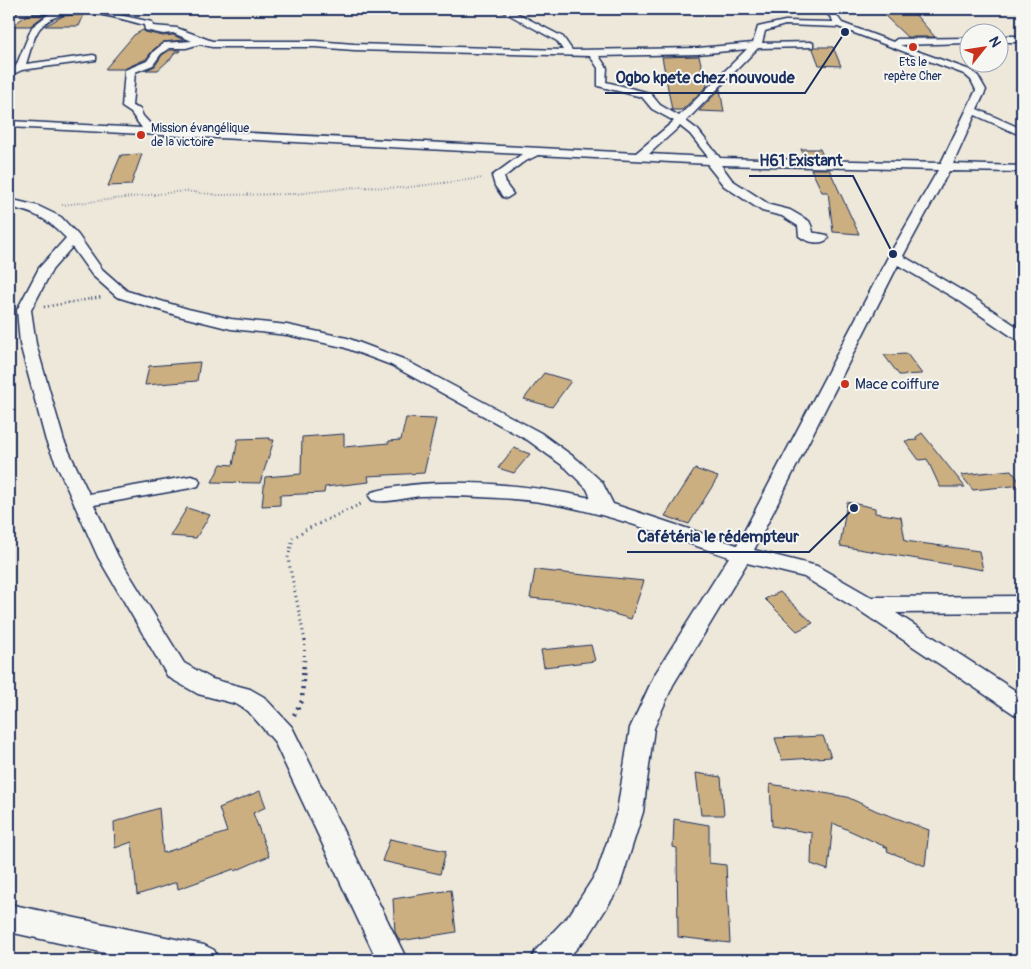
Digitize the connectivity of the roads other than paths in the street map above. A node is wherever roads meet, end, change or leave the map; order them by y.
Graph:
1 (109, 9) edge
2 (503, 9) edge
3 (828, 9) edge
4 (59, 11) junction
5 (90, 11) junction
6 (9, 12) edge
7 (839, 25) junction
8 (1008, 39) edge
9 (958, 40) edge
10 (199, 41) junction
11 (1022, 41) edge
12 (886, 42) junction
13 (810, 45) dead end
14 (753, 46) junction
15 (569, 52) junction
16 (93, 58) dead end
17 (20, 68) junction
18 (9, 72) edge
19 (127, 107) junction
20 (972, 110) junction
21 (679, 122) junction
22 (9, 124) edge
23 (91, 128) junction
24 (151, 132) junction
25 (1022, 133) edge
26 (536, 152) junction
27 (640, 156) junction
28 (712, 162) junction
29 (944, 168) junction
30 (1022, 169) edge
31 (507, 194) dead end
32 (9, 203) edge
33 (34, 209) joint
34 (73, 238) junction
35 (822, 238) dead end
36 (896, 257) junction
37 (1022, 337) edge
38 (191, 482) dead end
39 (379, 496) road end
40 (83, 501) junction
41 (605, 508) junction
42 (742, 554) junction
43 (1022, 604) edge
44 (868, 605) junction
45 (1022, 707) edge
46 (283, 734) joint
47 (9, 918) edge
48 (204, 960) edge
49 (392, 960) edge
50 (546, 960) edge

1 - 5 street
2 - 15 street
3 - 7 street
4 - 5 street
4 - 6 street
4 - 17 street
5 - 10 street
7 - 12 street
7 - 14 street
8 - 11 street
9 - 12 street
10 - 15 street
10 - 19 street
12 - 20 street
13 - 14 street
14 - 15 street
14 - 21 street
15 - 21 street
16 - 17 street
17 - 18 street
19 - 23 street
19 - 24 street
20 - 25 street
20 - 29 street
21 - 27 street
21 - 28 street
22 - 23 street
23 - 24 street
24 - 26 street
26 - 27 street
26 - 31 street
27 - 28 street
28 - 29 street
28 - 35 street
29 - 30 street
29 - 36 street
32 - 33 street
33 - 34 street
34 - 40 street
34 - 41 street
36 - 37 street
36 - 42 street
38 - 40 street
39 - 41 street
40 - 46 street
41 - 42 street
42 - 44 street
42 - 50 street
43 - 44 street
44 - 45 street
46 - 49 street
47 - 48 street

